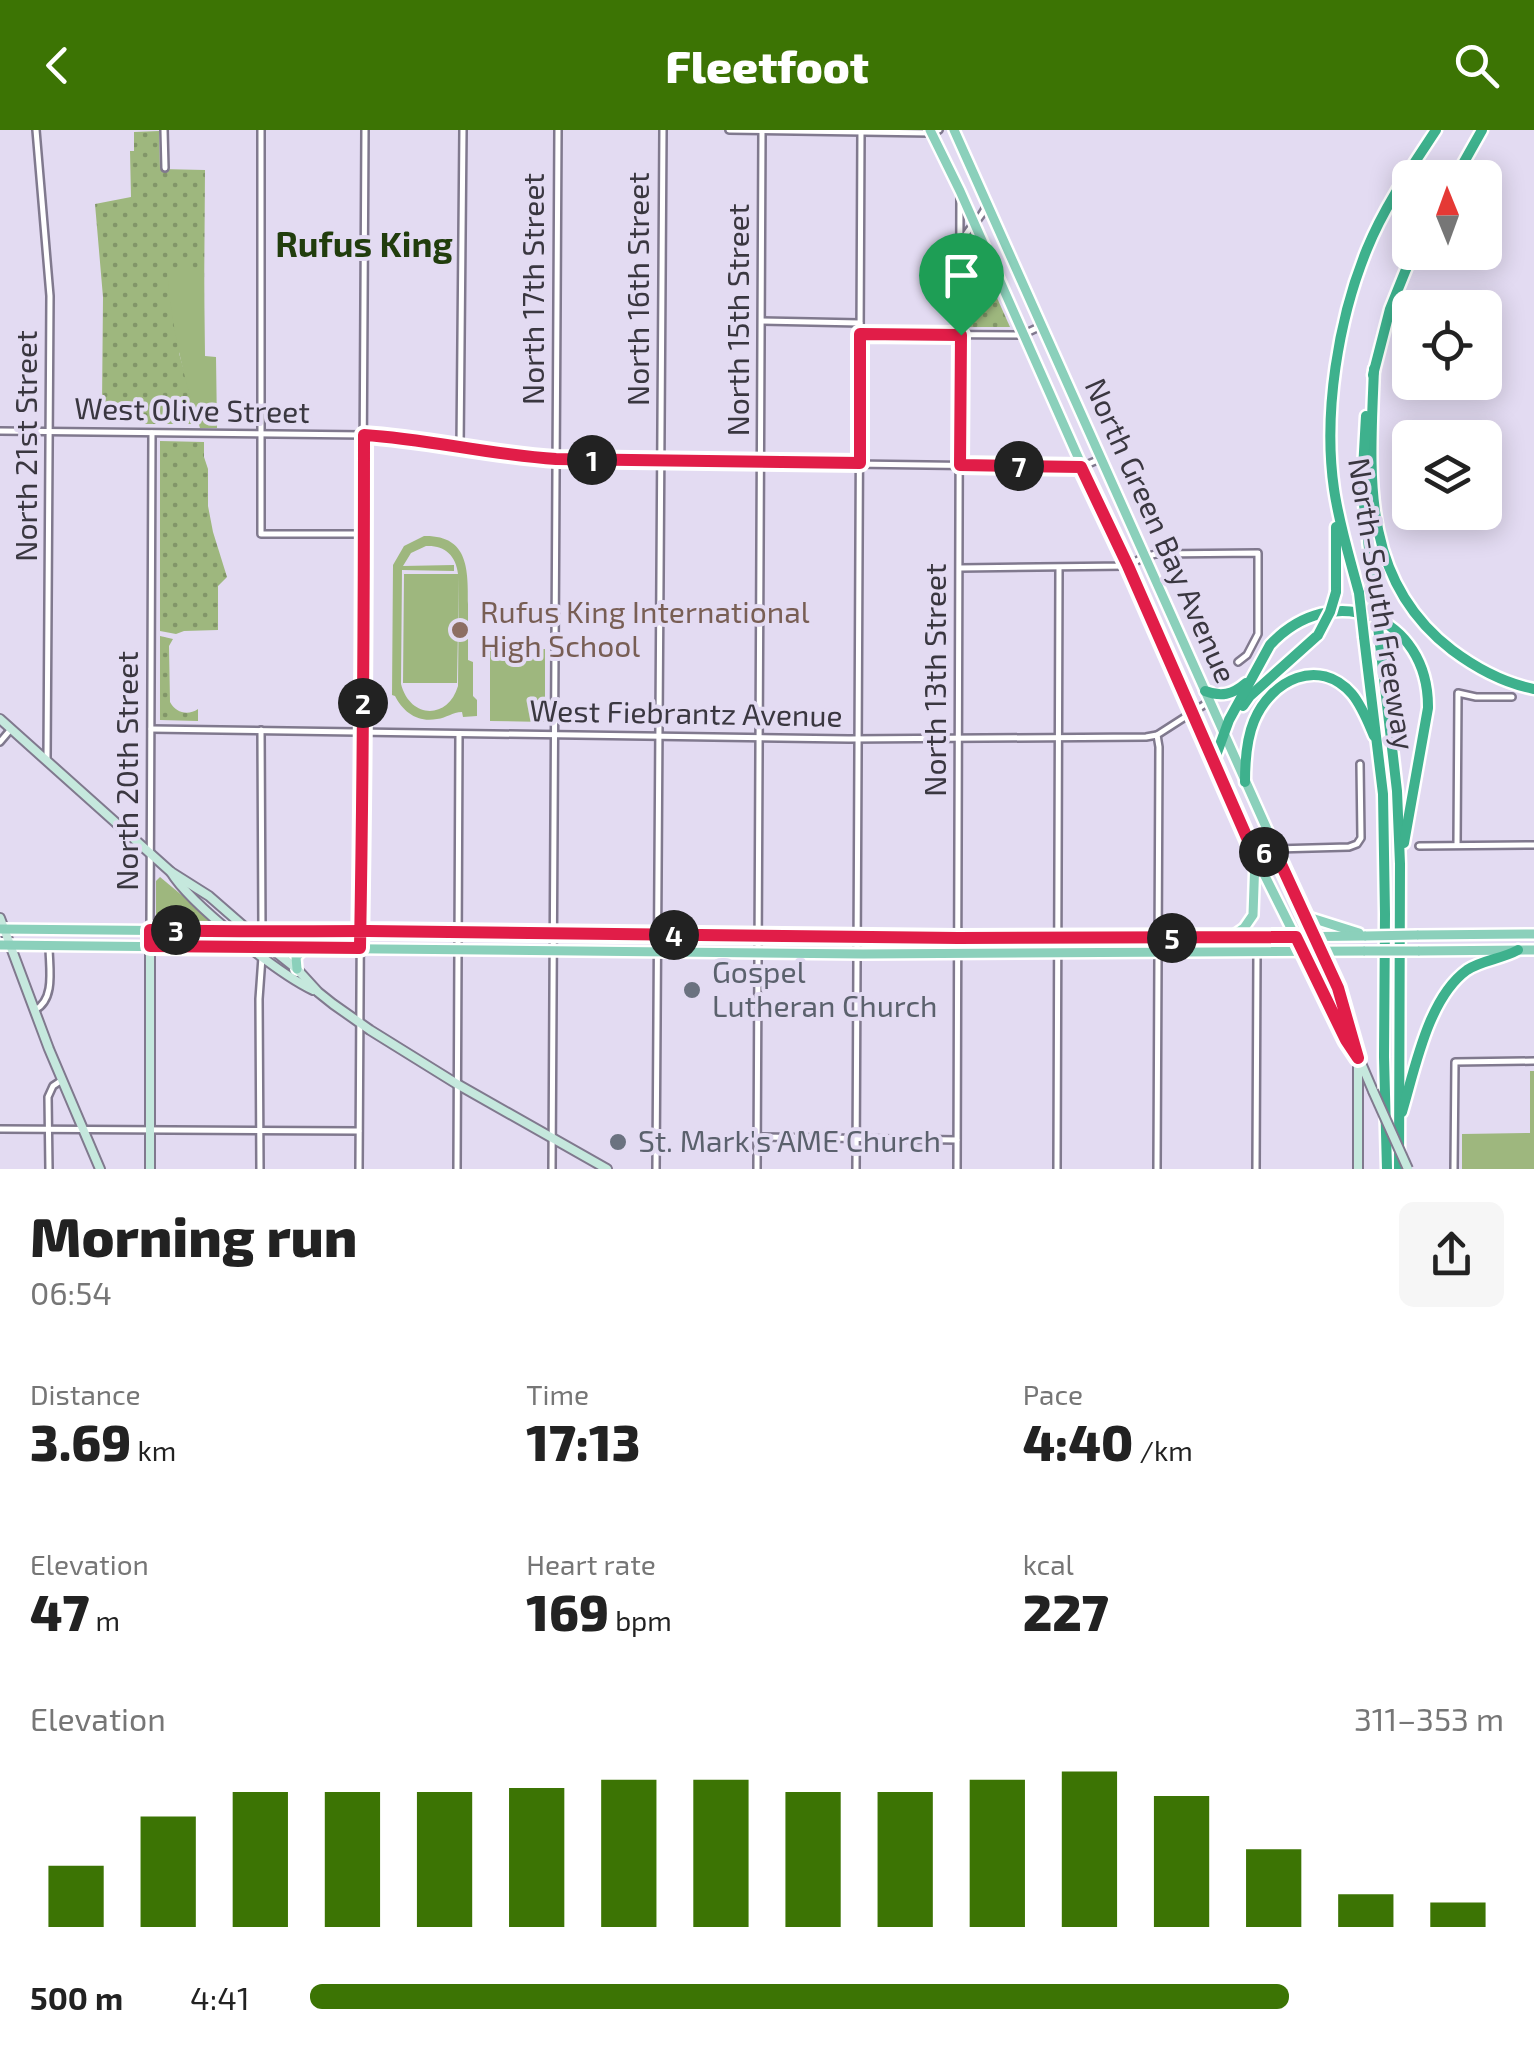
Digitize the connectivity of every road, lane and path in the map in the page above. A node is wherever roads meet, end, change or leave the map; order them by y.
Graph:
1 (36, 130) edge
2 (164, 130) edge
3 (261, 130) edge
4 (364, 130) edge
5 (463, 130) edge
6 (558, 130) edge
7 (663, 130) edge
8 (729, 130) edge
9 (954, 130) edge
10 (1436, 130) edge
11 (1482, 130) edge
12 (762, 131) edge
13 (933, 131) edge
14 (861, 132) edge
15 (1465, 160) edge
16 (164, 168) dead end
17 (960, 191) junction
18 (986, 204) junction
19 (974, 225) junction
20 (961, 250) junction
21 (1406, 270) edge
22 (762, 321) junction
23 (860, 323) junction
24 (1040, 326) junction
25 (860, 334) junction
26 (961, 335) junction
27 (1022, 335) junction
28 (1374, 369) junction
29 (0, 431) edge
30 (51, 432) junction
31 (152, 434) junction
32 (261, 434) junction
33 (364, 435) junction
34 (460, 447) junction
35 (556, 459) junction
36 (1100, 459) junction
37 (661, 460) junction
38 (761, 462) junction
39 (860, 463) junction
40 (960, 465) junction
41 (1081, 467) junction
42 (1334, 491) junction
43 (364, 534) junction
44 (1144, 557) junction
45 (1128, 566) junction
46 (959, 568) junction
47 (1059, 568) junction
48 (1238, 662) dead end
49 (1254, 676) junction
50 (1534, 689) edge
51 (1207, 696) junction
52 (1512, 697) dead end
53 (1191, 712) junction
54 (0, 720) edge
55 (10, 729) junction
56 (150, 730) junction
57 (260, 730) junction
58 (362, 732) junction
59 (1226, 732) junction
60 (459, 734) junction
61 (1156, 734) junction
62 (554, 735) junction
63 (658, 736) junction
64 (758, 737) junction
65 (858, 738) junction
66 (1059, 738) junction
67 (958, 739) junction
68 (0, 742) edge
69 (1378, 744) junction
70 (1214, 761) junction
71 (47, 762) junction
72 (1360, 764) dead end
73 (1245, 782) junction
74 (1534, 845) edge
75 (1419, 846) dead end
76 (1457, 846) junction
77 (1274, 849) junction
78 (150, 852) junction
79 (1255, 856) junction
80 (1400, 864) junction
81 (171, 872) junction
82 (1305, 916) junction
83 (0, 918) edge
84 (2, 929) edge
85 (150, 930) junction
86 (230, 930) junction
87 (248, 930) junction
88 (262, 930) junction
89 (360, 931) junction
90 (458, 932) junction
91 (554, 933) junction
92 (1534, 934) edge
93 (657, 935) junction
94 (758, 936) junction
95 (1315, 936) junction
96 (1366, 936) junction
97 (1296, 937) junction
98 (856, 938) junction
99 (958, 938) junction
100 (1057, 938) junction
101 (1158, 938) junction
102 (1230, 938) junction
103 (0, 945) edge
104 (12, 945) junction
105 (49, 946) junction
106 (150, 946) junction
107 (252, 947) junction
108 (264, 948) junction
109 (306, 948) junction
110 (360, 948) junction
111 (458, 949) junction
112 (554, 950) junction
113 (1518, 950) junction
114 (1534, 950) edge
115 (657, 951) junction
116 (757, 952) junction
117 (1158, 952) junction
118 (1258, 952) junction
119 (1303, 952) junction
120 (1322, 952) junction
121 (856, 954) junction
122 (957, 954) junction
123 (1057, 954) junction
124 (297, 969) junction
125 (318, 992) junction
126 (35, 1010) junction
127 (359, 1023) junction
128 (1358, 1058) junction
129 (1534, 1061) edge
130 (62, 1080) junction
131 (457, 1084) junction
132 (1398, 1123) junction
133 (82, 1128) junction
134 (0, 1129) edge
135 (48, 1129) junction
136 (150, 1129) junction
137 (259, 1130) junction
138 (359, 1131) junction
139 (756, 1137) junction
140 (552, 1138) junction
141 (856, 1139) junction
142 (957, 1140) junction
143 (48, 1169) edge
144 (100, 1169) edge
145 (150, 1169) edge
146 (260, 1169) edge
147 (359, 1169) edge
148 (457, 1169) edge
149 (552, 1169) edge
150 (607, 1169) edge
151 (656, 1169) edge
152 (756, 1169) edge
153 (856, 1169) edge
154 (957, 1169) edge
155 (1056, 1169) edge
156 (1157, 1169) edge
157 (1256, 1169) edge
158 (1358, 1169) edge
159 (1383, 1169) edge
160 (1399, 1169) edge
161 (1408, 1169) edge
162 (1454, 1169) edge

1 - 30 street, North 21st Street
2 - 16 street
3 - 32 street
4 - 33 street
5 - 34 street
6 - 35 street, North 17th Street
7 - 37 street, North 16th Street
8 - 12 street
9 - 18 main road, North Green Bay Avenue
10 - 42 highway, North-South Freeway
11 - 15 highway
12 - 14 street
12 - 22 street, North 15th Street
13 - 14 street
13 - 17 main road, North Green Bay Avenue
14 - 23 street
17 - 19 main road, North Green Bay Avenue
17 - 20 street, North 13th Street
18 - 19 street
18 - 24 main road, North Green Bay Avenue
19 - 20 street
19 - 27 main road, North Green Bay Avenue
20 - 26 street, North 13th Street
21 - 28 highway, North-South Freeway
22 - 23 street
22 - 38 street, North 15th Street
23 - 25 street
24 - 27 street
24 - 36 main road, North Green Bay Avenue
25 - 26 street
25 - 39 street
26 - 27 street
26 - 40 street, North 13th Street
27 - 41 main road, North Green Bay Avenue
28 - 50 highway
28 - 80 highway, North-South Freeway, bridge
29 - 30 street, West Olive Street
30 - 31 street, West Olive Street
30 - 71 street, North 21st Street
31 - 32 street, West Olive Street
31 - 56 street, North 20th Street
32 - 33 street, West Olive Street
32 - 43 street
33 - 34 street, West Olive Street
33 - 43 street
34 - 35 street, West Olive Street
35 - 37 street, West Olive Street
35 - 62 street, North 17th Street
36 - 41 street, West Olive Street
36 - 44 main road, North Green Bay Avenue
37 - 38 street, West Olive Street
37 - 63 street, North 16th Street
38 - 39 street, West Olive Street
38 - 64 street, North 15th Street
39 - 40 street, West Olive Street
39 - 65 street
40 - 41 street, West Olive Street
40 - 46 street, North 13th Street
41 - 45 main road, North Green Bay Avenue
42 - 59 highway, bridge
42 - 69 highway, North-South Freeway, bridge
43 - 58 street
44 - 45 street
44 - 48 street
44 - 51 main road, North Green Bay Avenue
45 - 47 street
45 - 53 main road, North Green Bay Avenue
46 - 47 street
46 - 67 street, North 13th Street
47 - 66 street
49 - 51 highway
49 - 59 highway
49 - 80 highway
51 - 53 street, West Fiebrantz Avenue
51 - 59 main road, North Green Bay Avenue
52 - 76 street
53 - 61 street, West Fiebrantz Avenue
53 - 70 main road, North Green Bay Avenue
54 - 55 street
55 - 68 street
55 - 71 street
56 - 57 street, West Fiebrantz Avenue
56 - 78 street, North 20th Street
57 - 58 street, West Fiebrantz Avenue
57 - 88 street
58 - 60 street, West Fiebrantz Avenue
58 - 89 street
59 - 70 highway
59 - 73 main road, North Green Bay Avenue
60 - 62 street, West Fiebrantz Avenue
60 - 90 street
61 - 66 street, West Fiebrantz Avenue
61 - 101 street
62 - 63 street, West Fiebrantz Avenue
62 - 91 street, North 17th Street
63 - 64 street, West Fiebrantz Avenue
63 - 93 street, North 16th Street
64 - 65 street, West Fiebrantz Avenue
64 - 94 street, North 15th Street
65 - 67 street, West Fiebrantz Avenue
65 - 98 street
66 - 67 street, West Fiebrantz Avenue
66 - 100 street
67 - 99 street, North 13th Street
69 - 73 highway
69 - 159 highway, North-South Freeway
70 - 79 main road, North Green Bay Avenue
71 - 78 street
72 - 77 street
73 - 77 main road, North Green Bay Avenue
74 - 76 street
75 - 76 street
77 - 79 street
77 - 82 main road, North Green Bay Avenue
78 - 81 street
78 - 85 street, North 20th Street
79 - 97 main road, North Green Bay Avenue
79 - 102 main road
80 - 132 highway, North-South Freeway
81 - 86 street
81 - 87 street
82 - 95 main road, North Green Bay Avenue
82 - 96 main road
83 - 84 street
84 - 85 main road
84 - 104 street
85 - 86 main road
85 - 106 street, North 20th Street
86 - 87 main road
86 - 107 street
87 - 88 main road
87 - 108 street
88 - 89 main road
88 - 108 street
89 - 90 main road
89 - 110 street
90 - 91 main road
90 - 111 street
91 - 93 main road
91 - 112 street, North 17th Street
92 - 96 main road, bridge
93 - 94 main road
93 - 115 street, North 16th Street
94 - 98 main road
94 - 116 street, North 15th Street
95 - 96 main road
95 - 97 main road
95 - 120 main road, North Green Bay Avenue
97 - 102 main road
97 - 119 main road, North Green Bay Avenue
98 - 99 main road
98 - 121 street
99 - 100 main road
99 - 122 street, North 13th Street
100 - 101 main road
100 - 123 street
101 - 102 main road
101 - 117 street
103 - 104 main road
104 - 105 main road
104 - 126 street
105 - 106 main road
105 - 126 street
106 - 107 main road
106 - 136 street, North 20th Street
107 - 108 main road
108 - 109 main road
108 - 124 street
108 - 125 street
108 - 137 street
109 - 110 main road
109 - 124 main road
110 - 111 main road
110 - 127 street
111 - 112 main road
111 - 131 street
112 - 115 main road
112 - 140 street, North 17th Street
113 - 114 main road
113 - 120 main road, bridge
113 - 132 highway
115 - 116 main road
115 - 151 street, North 16th Street
116 - 121 main road
116 - 139 street, North 15th Street
117 - 118 main road
117 - 123 main road
117 - 156 street
118 - 119 main road
118 - 157 street
119 - 120 main road
119 - 128 street
120 - 128 street
121 - 122 main road
121 - 141 street
122 - 123 main road
122 - 142 street, North 13th Street
123 - 155 street
124 - 125 street
125 - 127 street
126 - 130 street
127 - 131 street
127 - 138 street
128 - 158 street
128 - 161 street, bridge
129 - 162 street
130 - 133 street
130 - 135 street
131 - 140 street
131 - 148 street
132 - 160 highway, North-South Freeway
133 - 135 street
133 - 136 street
133 - 144 street
134 - 135 street
135 - 143 street
136 - 137 street
136 - 145 street, North 20th Street
137 - 138 street
137 - 146 street
138 - 147 street
139 - 141 street
139 - 152 street, North 15th Street
140 - 149 street, North 17th Street
140 - 150 street
141 - 142 street
141 - 153 street
142 - 154 street, North 13th Street

